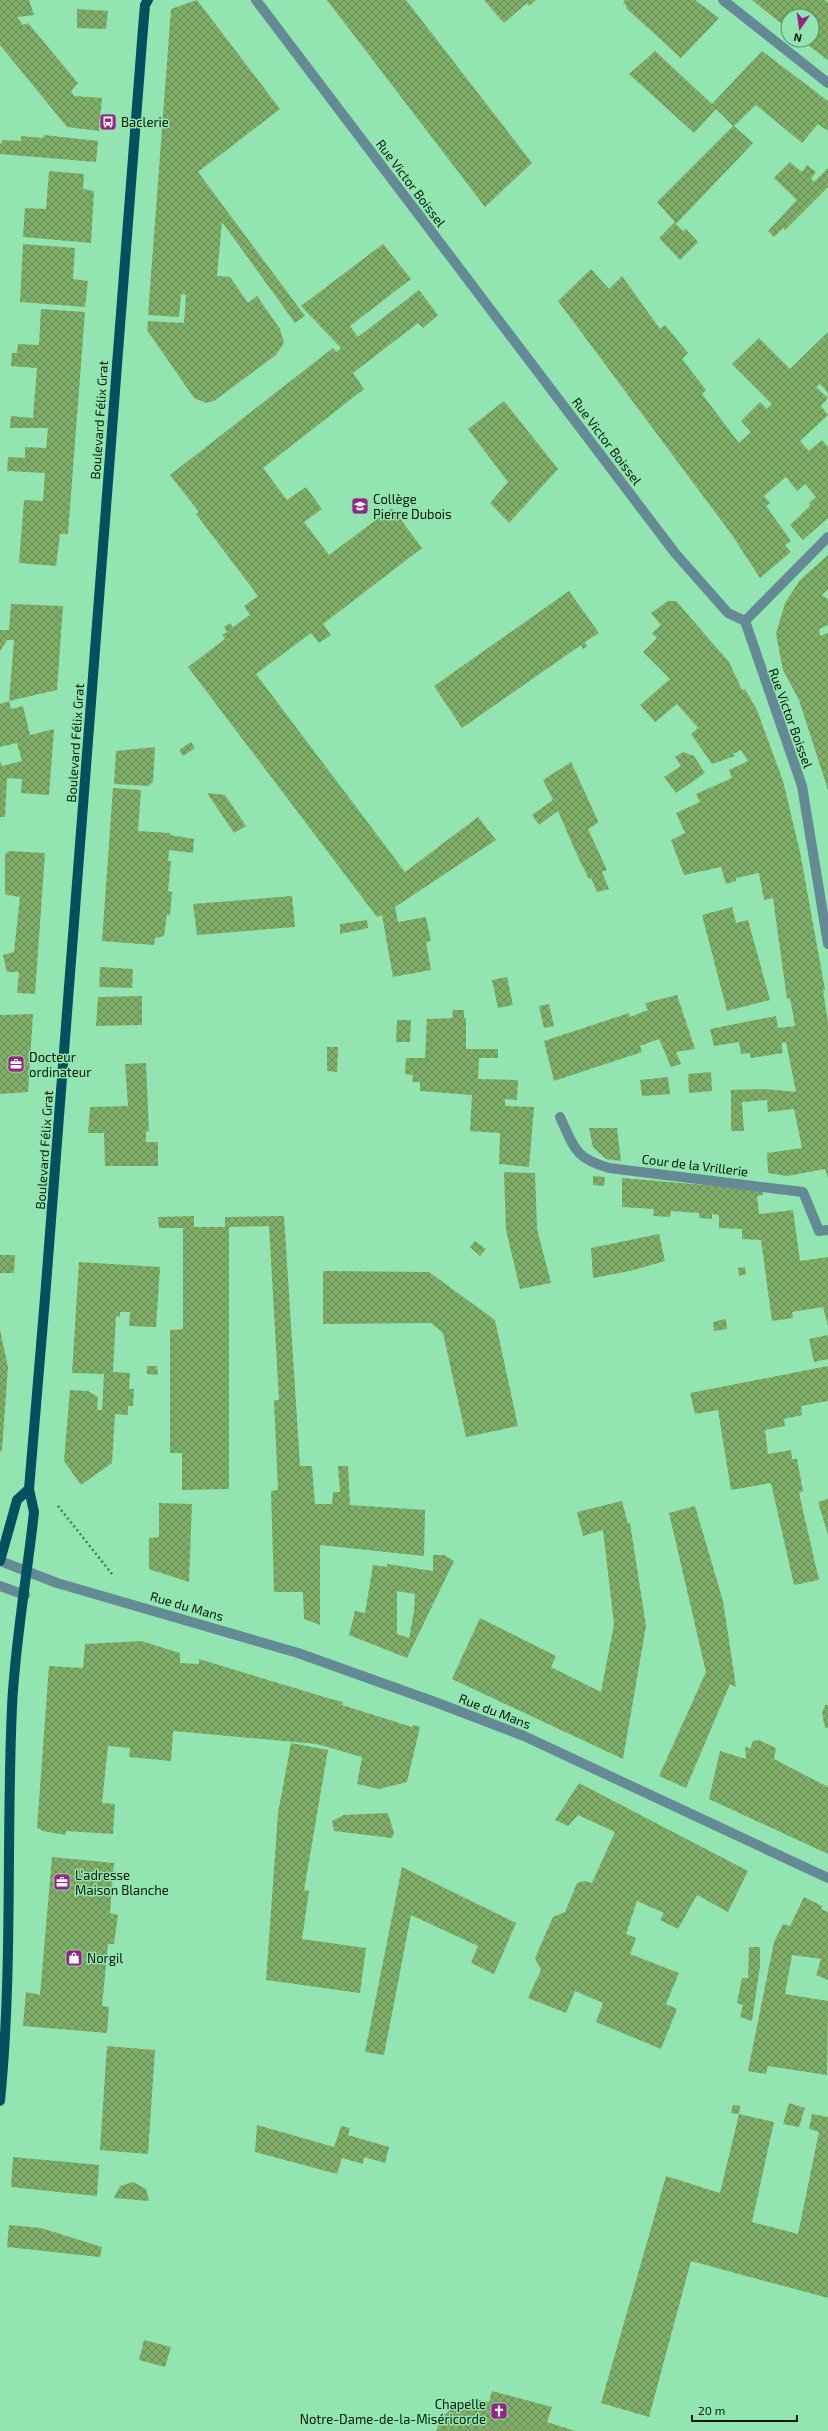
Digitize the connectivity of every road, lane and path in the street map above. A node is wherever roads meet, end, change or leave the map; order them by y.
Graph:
1 (256, 0) edge
2 (723, 0) edge
3 (146, 2) edge
4 (828, 83) edge
5 (828, 537) edge
6 (745, 621) junction
7 (828, 944) edge
8 (560, 1117) dead end
9 (828, 1230) edge
10 (30, 1473) junction
11 (29, 1489) junction
12 (0, 1561) edge
13 (28, 1572) junction
14 (113, 1575) dead end
15 (0, 1586) edge
16 (25, 1595) junction
17 (828, 1878) edge
18 (3, 2031) edge
19 (0, 2101) edge

1 - 6 street, Rue Victor Boissel
2 - 4 street
3 - 10 main road, Boulevard Félix Grat
5 - 6 street
6 - 7 street, Rue Victor Boissel
8 - 9 street, Cour de la Vrillerie
10 - 11 main road, Boulevard Félix Grat
10 - 14 path
11 - 12 main road
11 - 13 main road, Boulevard Félix Grat
12 - 13 street, Rue du Mans
13 - 16 main road, Boulevard Félix Grat
13 - 17 street, Rue du Mans
15 - 16 street
16 - 18 main road, Boulevard Félix Grat
18 - 19 main road, Boulevard Félix Grat

